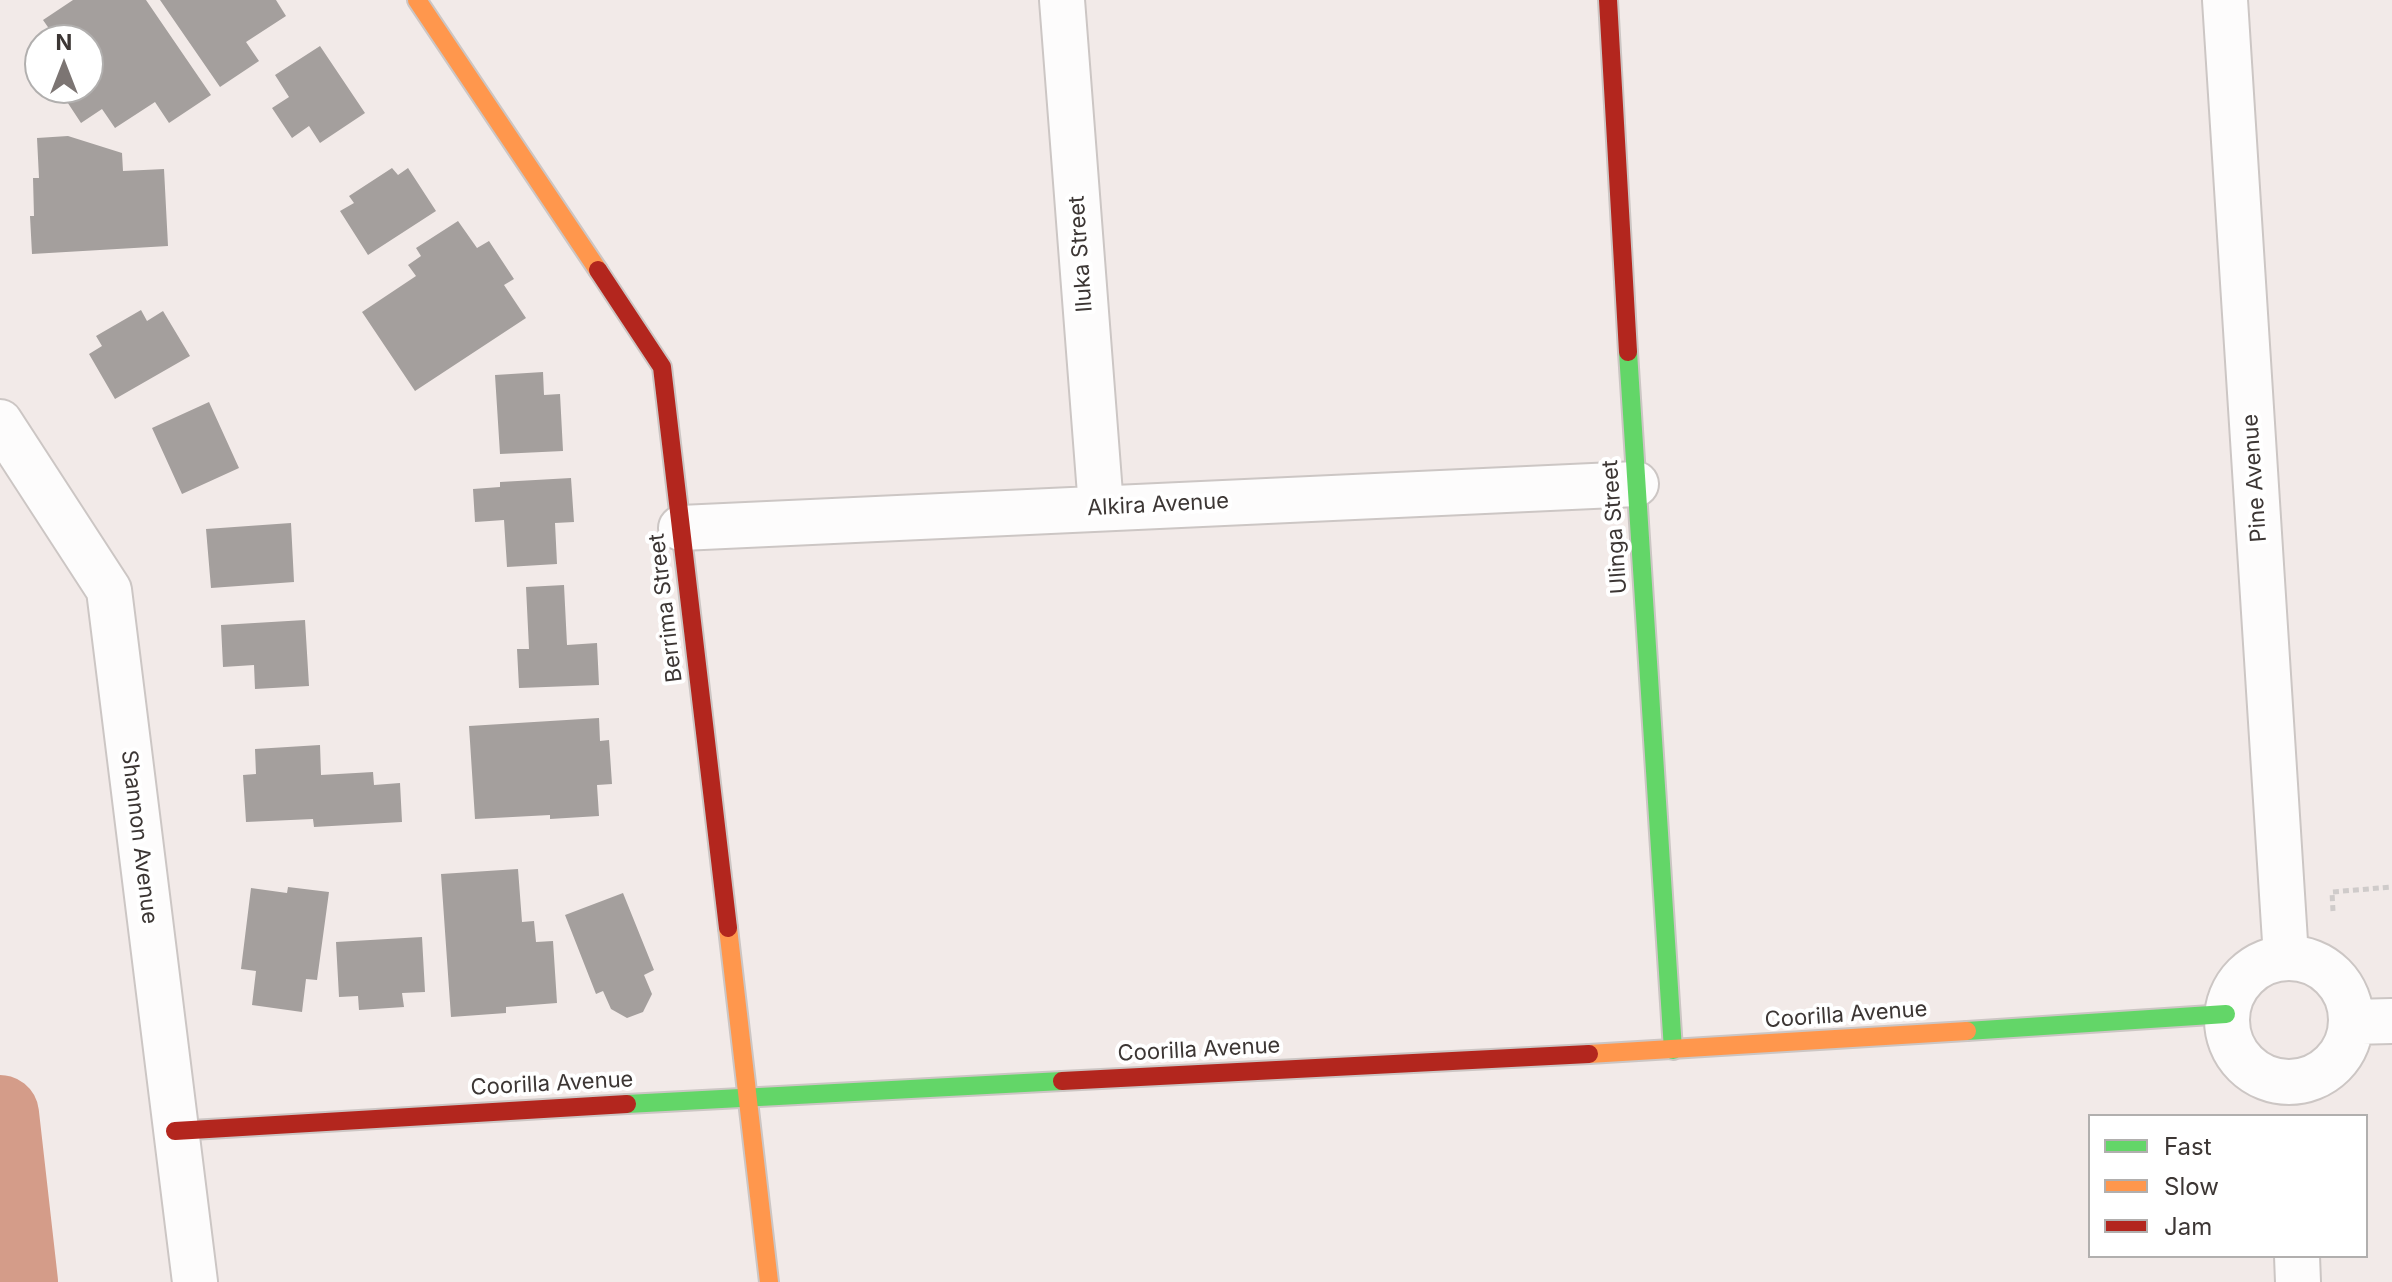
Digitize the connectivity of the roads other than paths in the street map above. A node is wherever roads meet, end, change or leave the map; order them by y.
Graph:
1 (417, 0) edge
2 (1062, 0) edge
3 (1608, 0) edge
4 (2225, 0) edge
5 (0, 422) edge
6 (1636, 484) junction
7 (1101, 507) junction
8 (681, 528) junction
9 (2286, 957) junction
10 (2226, 1014) junction
11 (2372, 1021) edge
12 (1673, 1050) junction
13 (747, 1097) junction
14 (2290, 1099) edge
15 (175, 1131) junction
16 (2297, 1258) edge
17 (195, 1282) edge
18 (769, 1282) edge
19 (2298, 1282) edge

1 - 8 street, Berrima Street
2 - 7 street, Iluka Street
3 - 6 street, Ulinga Street
4 - 9 street, Pine Avenue
5 - 15 street, Shannon Avenue
6 - 7 street, Alkira Avenue
6 - 12 street, Ulinga Street
7 - 8 street, Alkira Avenue
8 - 13 street, Berrima Street
9 - 10 street
9 - 11 street
10 - 12 street, Coorilla Avenue
10 - 14 street
11 - 14 street
12 - 13 street, Coorilla Avenue
13 - 15 street, Coorilla Avenue
13 - 18 street, Berrima Street
15 - 17 street, Shannon Avenue
16 - 19 street

